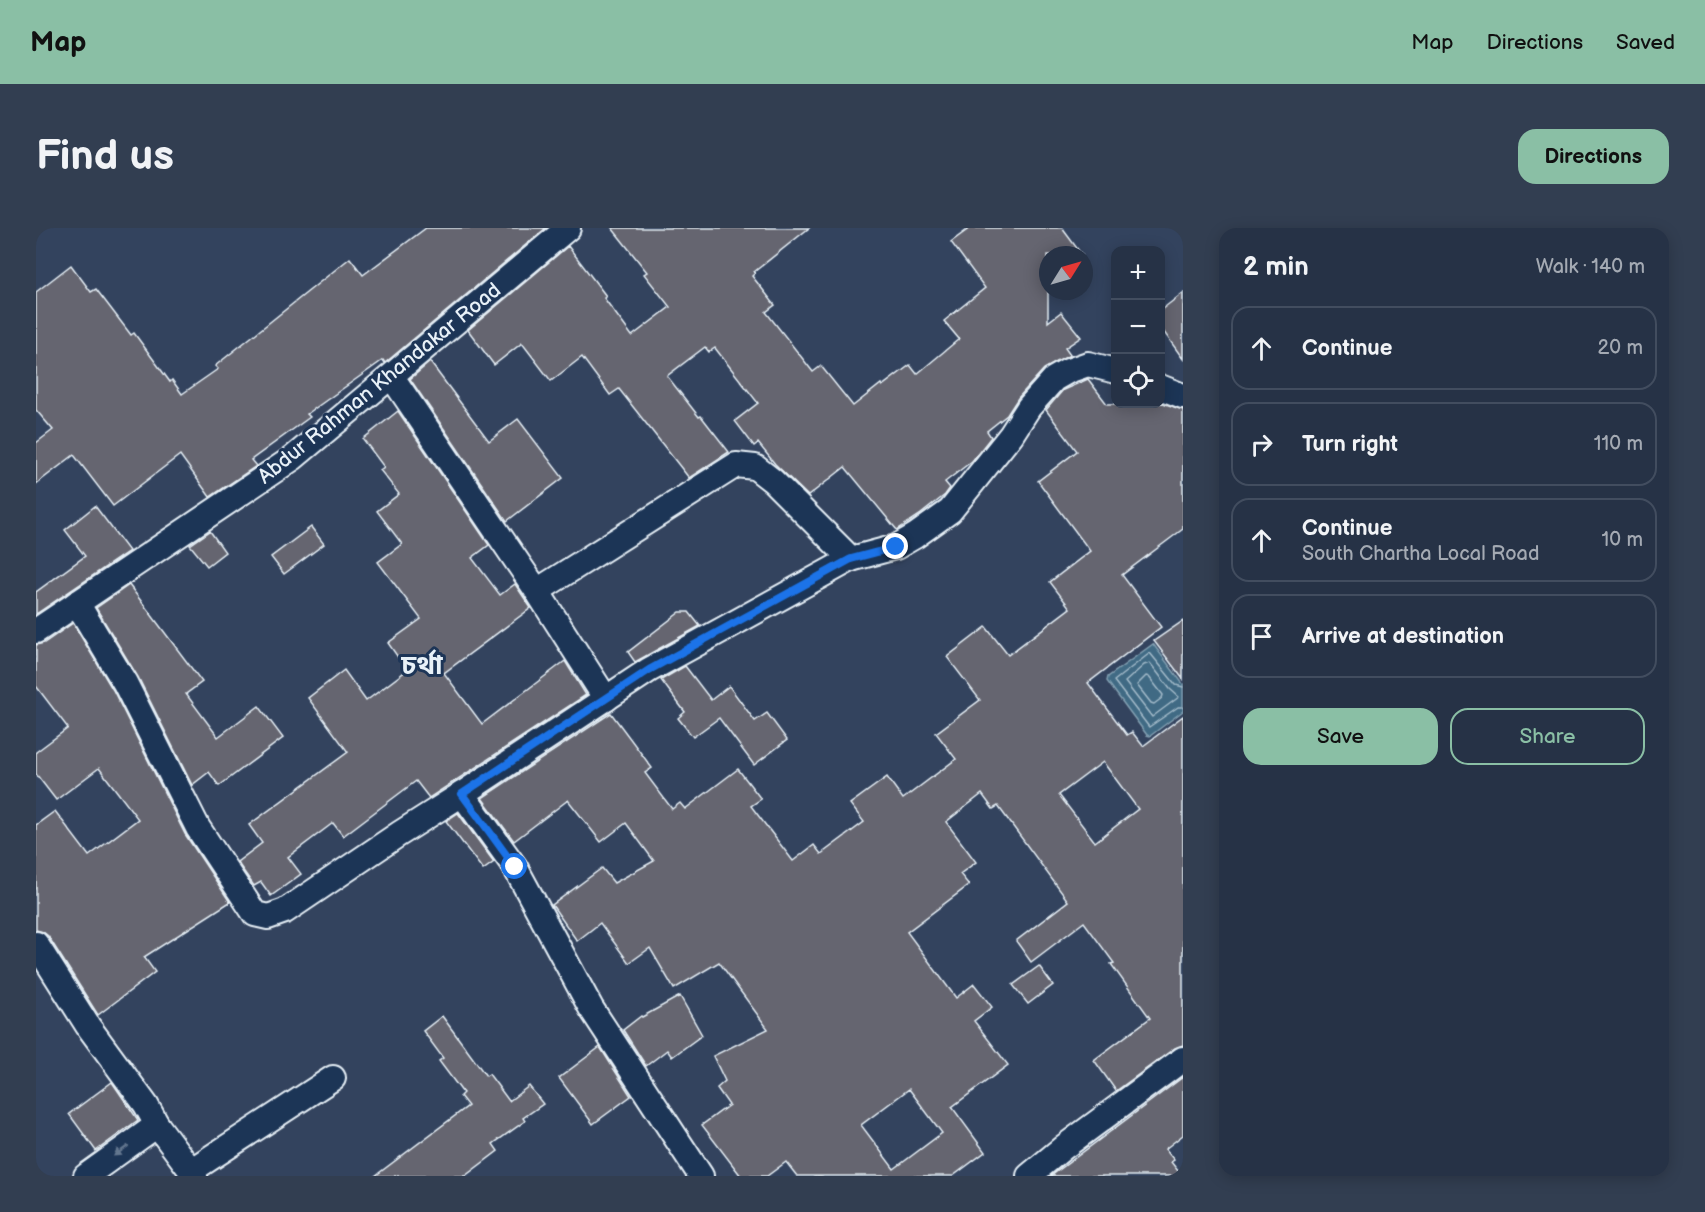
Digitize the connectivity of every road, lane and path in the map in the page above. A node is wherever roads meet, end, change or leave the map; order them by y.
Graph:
1 (568, 228) edge
2 (1111, 370) edge
3 (392, 377) junction
4 (1165, 389) edge
5 (1183, 396) edge
6 (851, 559) junction
7 (537, 591) junction
8 (77, 603) junction
9 (36, 631) edge
10 (606, 699) junction
11 (462, 794) junction
12 (36, 944) edge
13 (1183, 1059) edge
14 (333, 1078) dead end
15 (157, 1125) junction
16 (194, 1173) edge
17 (86, 1176) edge
18 (701, 1176) edge
19 (1029, 1176) edge

1 - 3 street, Abdur Rahman Khandakar Road
2 - 6 street
3 - 7 street
3 - 8 street, Abdur Rahman Khandakar Road
4 - 5 street
6 - 7 street
6 - 10 street
7 - 10 street
8 - 9 street, Abdur Rahman Khandakar Road
8 - 11 street
10 - 11 street
11 - 18 street
12 - 15 street
13 - 19 street
14 - 16 street
15 - 16 street
15 -> 17 street

